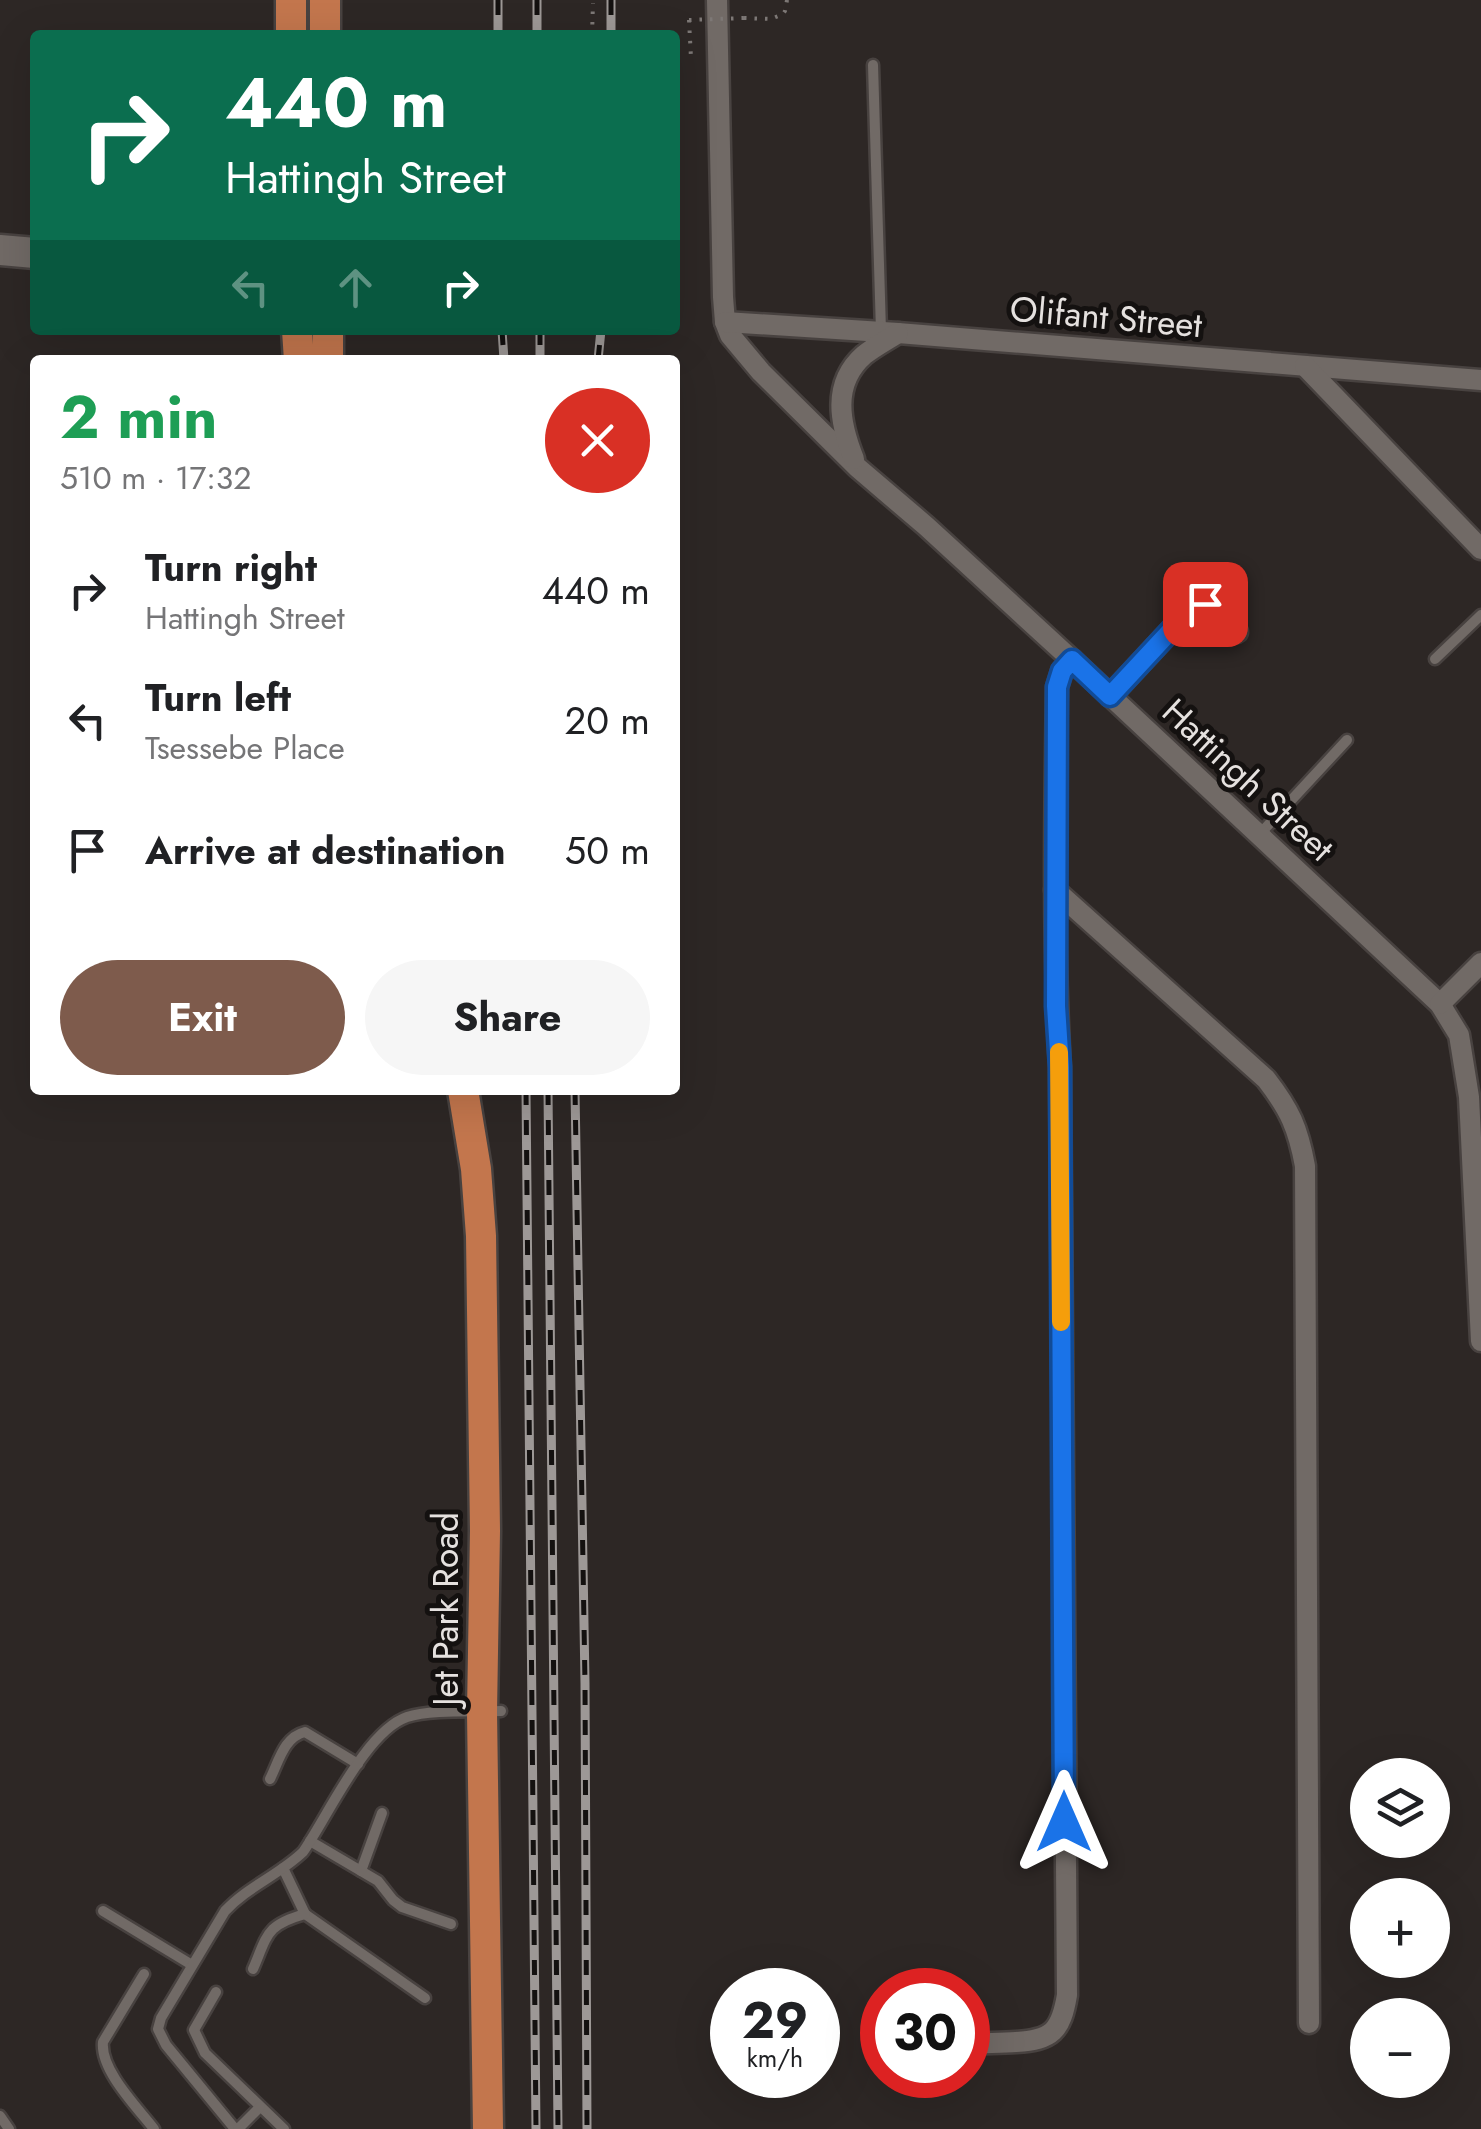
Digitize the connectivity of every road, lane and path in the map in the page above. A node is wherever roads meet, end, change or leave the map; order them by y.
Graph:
1 (291, 0) edge
2 (324, 0) edge
3 (717, 0) edge
4 (787, 0) edge
5 (593, 3) dead end
6 (291, 30) edge
7 (325, 30) edge
8 (593, 30) edge
9 (691, 58) dead end
10 (873, 65) dead end
11 (0, 250) edge
12 (30, 253) edge
13 (725, 322) junction
14 (889, 333) junction
15 (1305, 366) junction
16 (1481, 380) edge
17 (858, 468) junction
18 (1481, 549) edge
19 (1481, 614) edge
20 (1237, 632) dead end
21 (1435, 659) dead end
22 (1072, 660) junction
23 (1110, 696) junction
24 (1347, 740) dead end
25 (1258, 836) junction
26 (1056, 890) junction
27 (1481, 963) edge
28 (1440, 1004) junction
29 (464, 1095) edge
30 (477, 1095) edge
31 (1481, 1340) edge
32 (492, 1712) junction
33 (358, 1764) junction
34 (270, 1779) dead end
35 (382, 1813) dead end
36 (310, 1841) junction
37 (283, 1868) junction
38 (361, 1871) junction
39 (103, 1911) dead end
40 (304, 1914) junction
41 (451, 1924) dead end
42 (192, 1966) junction
43 (253, 1969) dead end
44 (144, 1974) dead end
45 (216, 1992) dead end
46 (425, 1998) dead end
47 (1308, 2023) dead end
48 (990, 2043) edge
49 (260, 2107) junction
50 (0, 2116) edge
51 (9, 2129) edge
52 (154, 2129) edge
53 (237, 2129) edge
54 (284, 2129) edge
55 (488, 2129) edge
56 (501, 2129) edge

1 - 6 main road
2 - 7 main road
3 - 13 street
4 - 9 path, bridge
5 - 8 path
10 - 14 lane
11 - 12 street
13 - 14 street, Olifant Street
13 - 17 street, Hattingh Street
14 - 15 street, Olifant Street
14 - 17 street
15 - 16 street, Olifant Street
15 - 18 street
17 - 22 street, Hattingh Street
19 - 21 lane
20 - 23 street
22 - 23 street, Hattingh Street
22 - 26 street
23 - 25 street, Hattingh Street
24 - 25 lane
25 - 28 street, Hattingh Street
26 - 47 street
26 - 48 street
27 - 28 street
28 - 31 street, Hattingh Street
29 - 32 main road, Jet Park Road
30 - 32 main road, Jet Park Road
32 - 33 lane
32 - 55 main road, Jet Park Road
32 - 56 main road, Jet Park Road
33 - 34 lane
33 - 36 lane
35 - 38 lane
36 - 37 lane
36 - 38 lane
37 - 40 lane
37 - 42 lane
38 - 41 lane
39 - 42 lane
40 - 43 lane
40 - 46 lane
42 - 53 lane
44 - 52 lane
45 - 49 lane
49 - 53 lane
49 - 54 lane
50 - 51 lane

